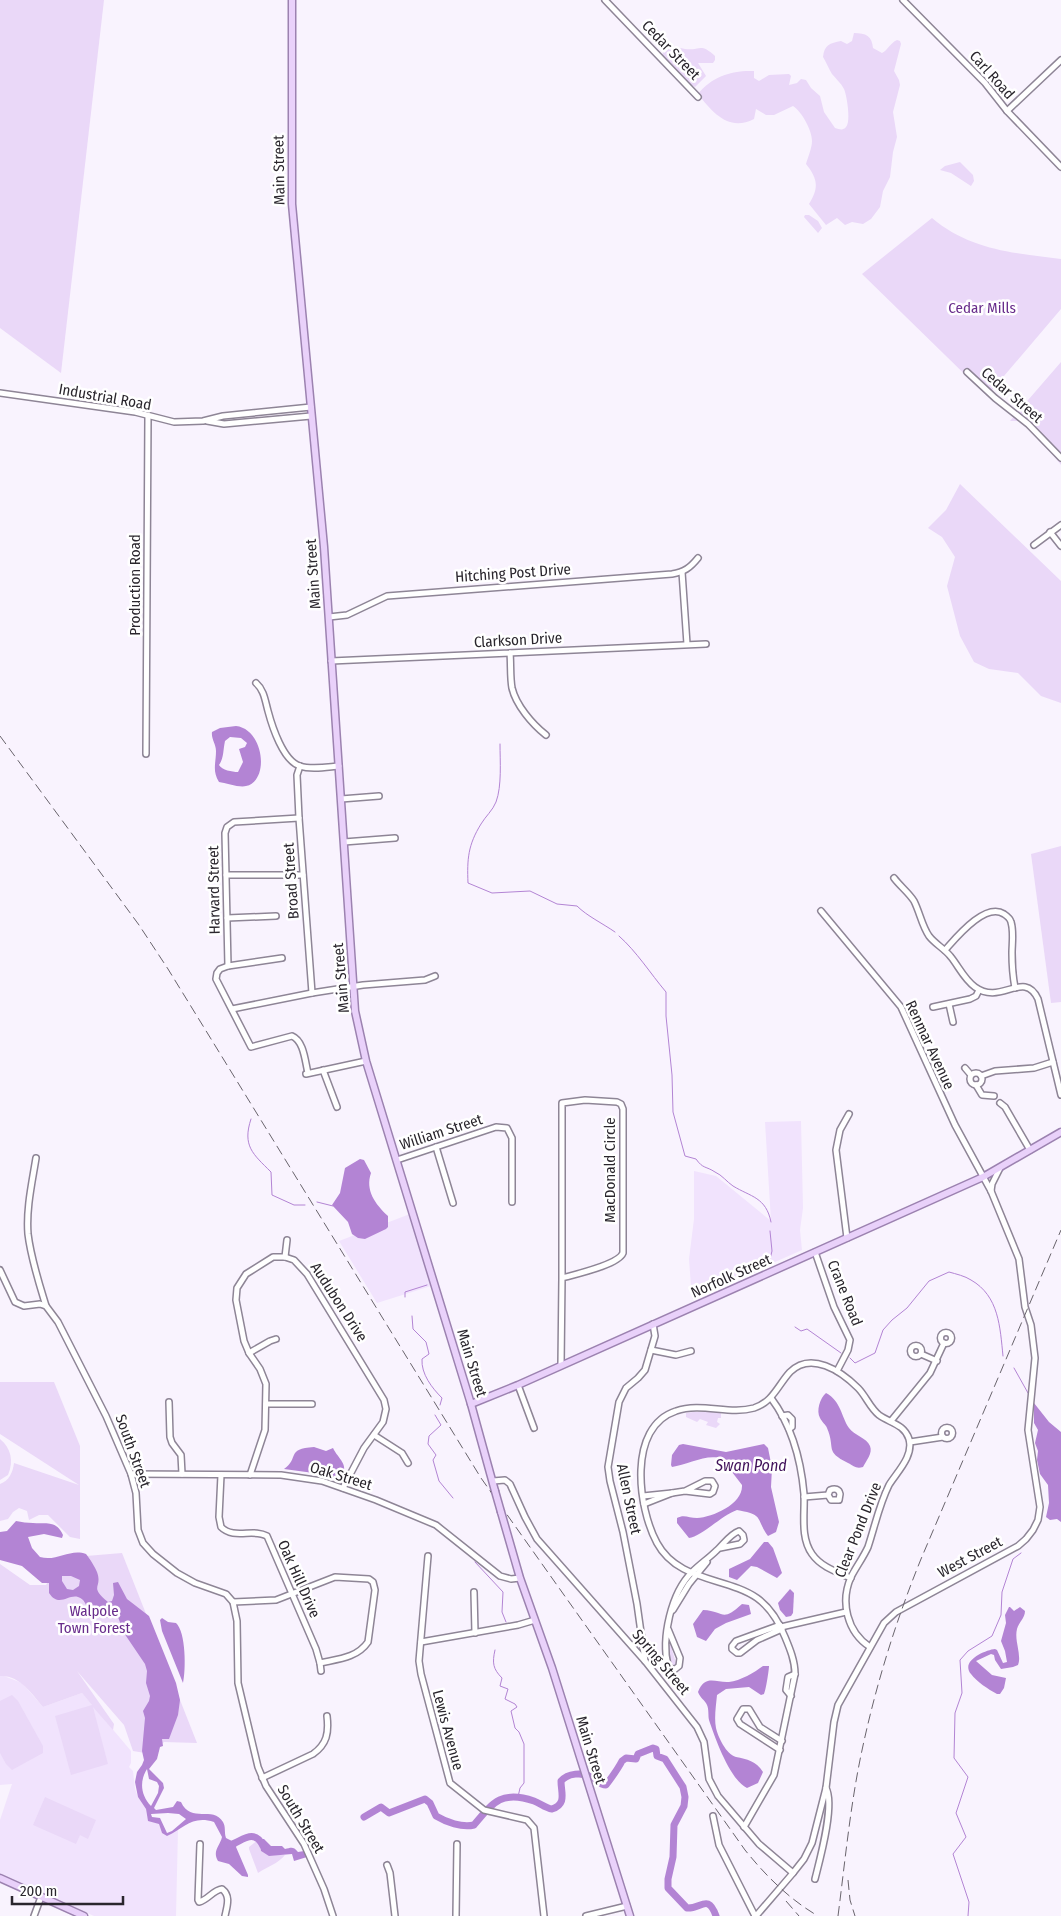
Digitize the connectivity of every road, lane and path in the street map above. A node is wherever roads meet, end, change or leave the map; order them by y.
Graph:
1 (292, 0) edge
2 (605, 0) edge
3 (903, 0) edge
4 (1061, 60) edge
5 (698, 97) dead end
6 (1008, 111) junction
7 (1061, 166) edge
8 (967, 372) dead end
9 (0, 393) edge
10 (311, 407) junction
11 (148, 416) junction
12 (311, 416) junction
13 (207, 421) junction
14 (1061, 458) edge
15 (1061, 525) edge
16 (1050, 532) junction
17 (1034, 545) dead end
18 (1061, 546) edge
19 (698, 558) dead end
20 (682, 572) junction
21 (329, 617) junction
22 (687, 644) junction
23 (706, 644) dead end
24 (510, 653) junction
25 (331, 661) junction
26 (256, 683) dead end
27 (546, 735) dead end
28 (146, 754) dead end
29 (300, 766) junction
30 (338, 766) junction
31 (380, 796) dead end
32 (341, 799) junction
33 (299, 818) junction
34 (395, 838) dead end
35 (344, 842) junction
36 (303, 875) junction
37 (226, 876) junction
38 (894, 878) dead end
39 (821, 911) dead end
40 (276, 916) dead end
41 (226, 918) junction
42 (944, 950) junction
43 (282, 958) dead end
44 (228, 966) junction
45 (435, 976) dead end
46 (353, 986) junction
47 (1014, 988) junction
48 (979, 990) junction
49 (312, 993) junction
50 (949, 1004) junction
51 (933, 1007) dead end
52 (232, 1009) junction
53 (953, 1022) dead end
54 (366, 1061) junction
55 (1053, 1062) junction
56 (965, 1068) dead end
57 (324, 1070) junction
58 (971, 1076) junction
59 (981, 1076) junction
60 (976, 1085) junction
61 (1061, 1095) edge
62 (994, 1096) dead end
63 (1000, 1103) dead end
64 (337, 1107) dead end
65 (849, 1114) dead end
66 (1061, 1132) edge
67 (436, 1147) junction
68 (1030, 1150) junction
69 (36, 1158) dead end
70 (396, 1160) junction
71 (1000, 1168) junction
72 (983, 1177) junction
73 (991, 1191) junction
74 (512, 1202) dead end
75 (454, 1203) dead end
76 (847, 1238) junction
77 (287, 1240) dead end
78 (815, 1252) junction
79 (284, 1257) junction
80 (0, 1270) edge
81 (562, 1278) junction
82 (46, 1306) junction
83 (653, 1324) junction
84 (276, 1340) dead end
85 (944, 1343) dead end
86 (651, 1350) junction
87 (691, 1351) dead end
88 (249, 1353) junction
89 (921, 1354) dead end
90 (937, 1361) junction
91 (561, 1365) junction
92 (837, 1371) junction
93 (518, 1385) junction
94 (771, 1398) junction
95 (169, 1402) dead end
96 (266, 1404) junction
97 (312, 1404) dead end
98 (471, 1404) junction
99 (891, 1421) junction
100 (534, 1428) dead end
101 (374, 1435) junction
102 (943, 1437) dead end
103 (910, 1442) junction
104 (408, 1463) dead end
105 (131, 1474) junction
106 (182, 1474) junction
107 (221, 1474) junction
108 (250, 1475) junction
109 (493, 1482) junction
110 (344, 1488) junction
111 (685, 1491) junction
112 (672, 1494) junction
113 (828, 1495) dead end
114 (643, 1496) junction
115 (804, 1497) junction
116 (644, 1504) junction
117 (720, 1548) junction
118 (428, 1556) dead end
119 (694, 1574) junction
120 (520, 1578) junction
121 (851, 1578) junction
122 (474, 1592) dead end
123 (293, 1594) junction
124 (233, 1602) junction
125 (846, 1612) junction
126 (535, 1620) junction
127 (781, 1627) junction
128 (668, 1629) junction
129 (475, 1633) junction
130 (756, 1637) dead end
131 (421, 1642) junction
132 (870, 1647) junction
133 (645, 1661) junction
134 (320, 1663) junction
135 (321, 1671) dead end
136 (327, 1716) dead end
137 (782, 1741) junction
138 (780, 1750) junction
139 (262, 1778) junction
140 (826, 1788) junction
141 (713, 1816) dead end
142 (744, 1827) junction
143 (200, 1844) dead end
144 (457, 1844) dead end
145 (387, 1865) dead end
146 (793, 1873) junction
147 (0, 1878) edge
148 (815, 1879) dead end
149 (41, 1897) junction
150 (627, 1906) junction
151 (34, 1916) edge
152 (84, 1916) edge
153 (225, 1916) edge
154 (333, 1916) edge
155 (395, 1916) edge
156 (456, 1916) edge
157 (544, 1916) edge
158 (586, 1916) edge
159 (630, 1916) edge
160 (755, 1916) edge

1 - 10 main road, Main Street
2 - 5 street, Cedar Street
3 - 6 street, Carl Road
4 - 6 street
6 - 7 street, Carl Road
8 - 14 street, Cedar Street
9 - 11 street, Industrial Road
10 - 12 main road, Main Street
10 - 13 street, Industrial Road
11 - 13 street, Industrial Road
11 - 28 street, Production Road
12 - 13 street, Industrial Road
12 - 21 main road, Main Street
15 - 16 street
16 - 17 street
16 - 18 street
19 - 20 street
20 - 21 street, Hitching Post Drive
20 - 22 street
21 - 25 main road, Main Street
22 - 23 street, Clarkson Drive
22 - 24 street, Clarkson Drive
24 - 25 street, Clarkson Drive
24 - 27 street
25 - 30 main road, Main Street
26 - 29 street
29 - 30 street
29 - 33 street, Broad Street
30 - 32 main road, Main Street
31 - 32 street
32 - 35 main road, Main Street
33 - 36 street, Broad Street
33 - 37 street, Harvard Street
34 - 35 street
35 - 46 main road, Main Street
36 - 37 street
36 - 49 street, Broad Street
37 - 41 street, Harvard Street
38 - 42 street
39 - 72 street, Renmar Avenue
40 - 41 street
41 - 44 street, Harvard Street
42 - 47 street
42 - 48 street
43 - 44 street
44 - 52 street
45 - 46 street
46 - 49 street
46 - 54 main road, Main Street
47 - 48 street
47 - 55 street
48 - 50 street
49 - 52 street
50 - 51 street
50 - 53 street
52 - 57 street
54 - 57 street
54 - 70 main road, Main Street
55 - 59 street
55 - 61 street
56 - 58 street
57 - 64 street
58 - 59 street
58 - 60 street
59 - 60 street
60 - 62 street
63 - 68 street
65 - 76 street
66 - 68 main road
67 - 70 street, William Street
67 - 74 street, William Street
67 - 75 street
68 - 71 main road
69 - 82 street, South Street
70 - 98 main road, Main Street
71 - 72 main road, Norfolk Street
71 - 73 street
72 - 73 street, West Street
72 - 76 main road, Norfolk Street
73 - 132 street, West Street
76 - 78 main road, Norfolk Street
77 - 79 street
78 - 83 main road, Norfolk Street
78 - 92 street, Crane Road
79 - 88 street
79 - 101 street, Audubon Drive
80 - 82 street
81 - 81 street, MacDonald Circle
81 - 91 street, MacDonald Circle
82 - 105 street, South Street
83 - 86 street, Allen Street
83 - 91 main road, Norfolk Street
84 - 88 street
85 - 90 street
86 - 87 street
86 - 133 street, Allen Street
88 - 96 street
89 - 90 street
90 - 99 street
91 - 93 main road, Norfolk Street
92 - 94 street
92 - 99 street
93 - 98 main road, Norfolk Street
93 - 100 street
94 - 114 street
94 - 115 street
95 - 106 street
96 - 97 street
96 - 108 street
98 - 109 main road, Main Street
99 - 103 street
101 - 104 street
101 - 110 street, Audubon Drive
102 - 103 street
103 - 121 street, Clear Pond Drive
105 - 106 street, Oak Street
105 - 124 street, South Street
106 - 107 street, Oak Street
107 - 108 street, Oak Street
107 - 123 street, Oak Hill Drive
108 - 110 street, Oak Street
109 - 120 main road, Main Street, bridge
109 - 133 street, Spring Street
110 - 120 street, Oak Street
111 - 111 street
111 - 112 street
112 - 114 street
112 - 116 street
113 - 115 street
114 - 116 street
115 - 121 street
116 - 119 street
117 - 117 street
117 - 119 street
118 - 131 street, Lewis Avenue
119 - 127 street
119 - 128 street
120 - 126 main road, Main Street
121 - 125 street, Clear Pond Drive
122 - 129 street
123 - 124 street
123 - 134 street, Oak Hill Drive
123 - 134 street
124 - 139 street, South Street
125 - 127 street
125 - 132 street, Clear Pond Drive
126 - 129 street
126 - 150 main road, Main Street
127 - 130 street
127 - 137 street
128 - 128 street
129 - 131 street
131 - 157 street, Lewis Avenue
132 - 140 street, West Street
133 - 142 street, Spring Street
134 - 135 street, Oak Hill Drive
136 - 139 street
137 - 138 street
137 - 138 street
138 - 142 street
139 - 154 street, South Street
140 - 146 street, West Street
140 - 148 street
141 - 160 street
142 - 146 street, Spring Street
143 - 153 street
144 - 156 street
145 - 155 street
146 - 160 street, West Street
147 - 149 main road
149 - 151 street
149 - 152 main road
150 - 158 street
150 - 159 main road, Main Street

